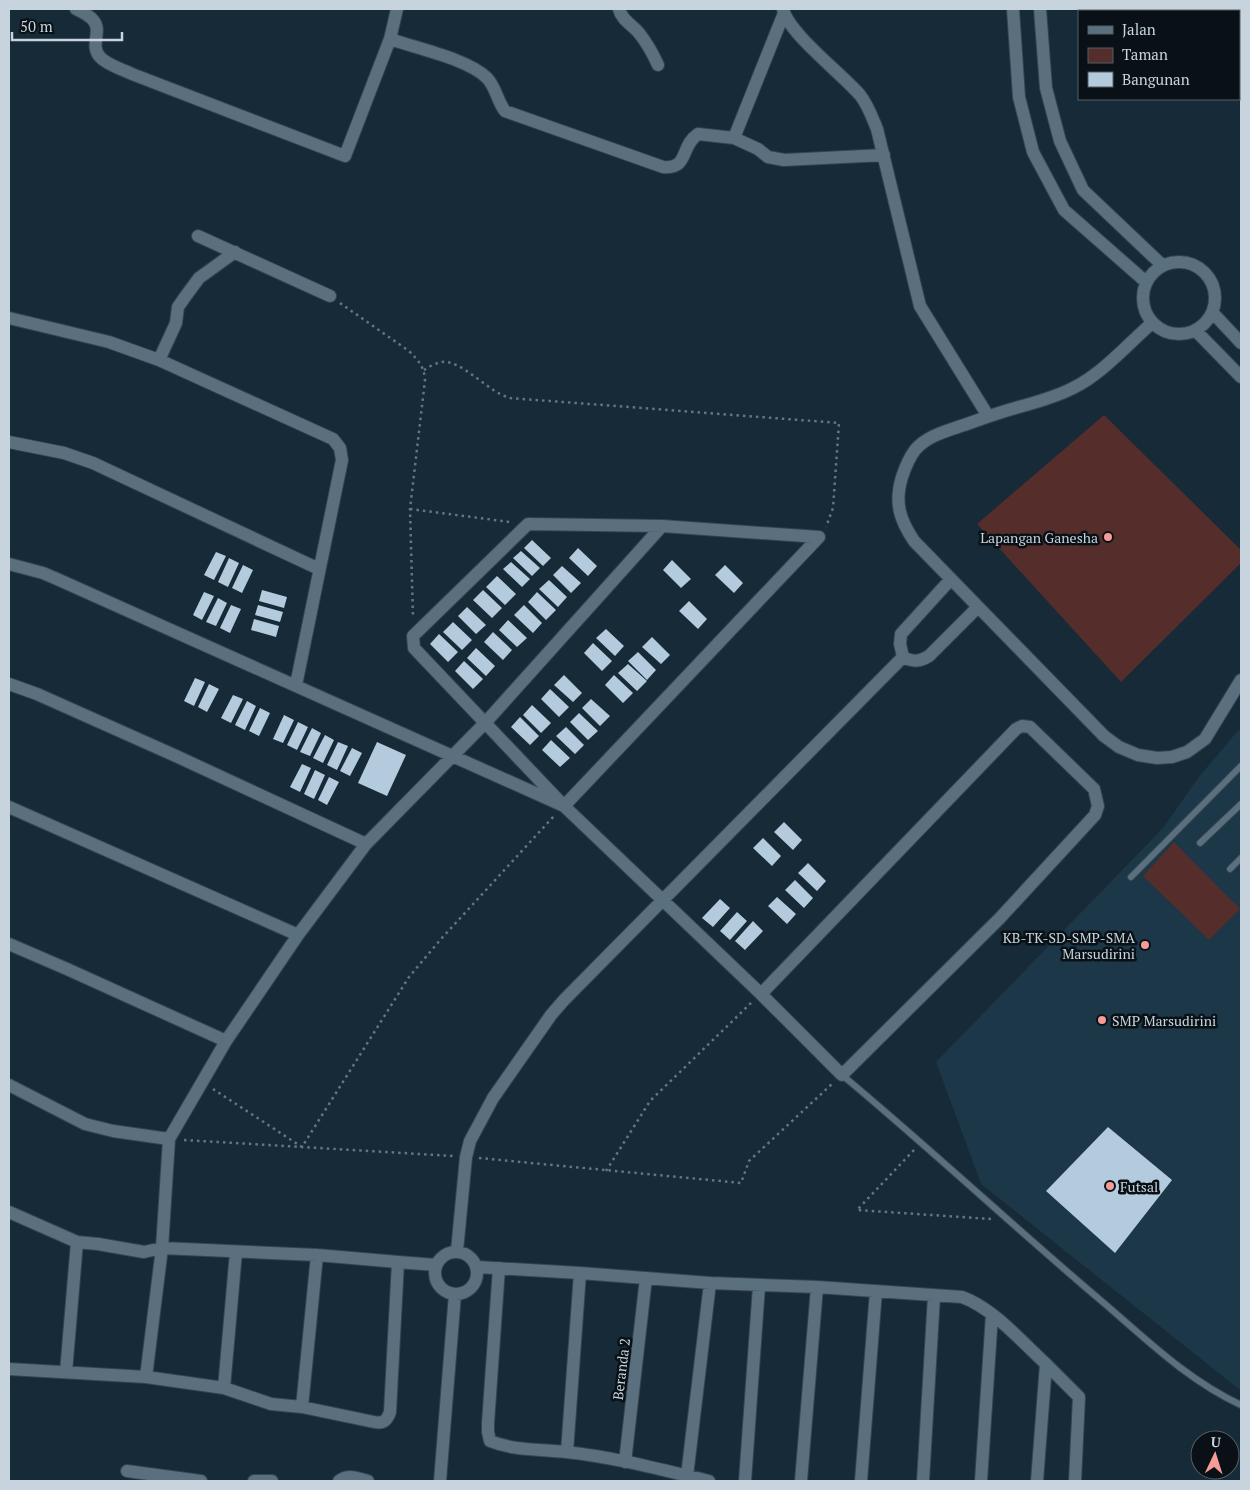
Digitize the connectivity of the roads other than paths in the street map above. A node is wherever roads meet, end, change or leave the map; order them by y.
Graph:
1 (76, 9) edge
2 (397, 9) edge
3 (619, 9) edge
4 (1013, 9) edge
5 (1040, 9) edge
6 (783, 11) edge
7 (390, 39) junction
8 (658, 64) dead end
9 (734, 138) junction
10 (884, 155) junction
11 (198, 236) dead end
12 (234, 252) junction
13 (1162, 265) junction
14 (1146, 282) junction
15 (330, 296) road end
16 (1213, 313) junction
17 (9, 318) edge
18 (1152, 323) junction
19 (1196, 331) junction
20 (1241, 343) edge
21 (158, 360) junction
22 (1241, 377) edge
23 (988, 416) junction
24 (9, 442) edge
25 (662, 526) junction
26 (9, 564) edge
27 (319, 569) junction
28 (951, 580) junction
29 (978, 607) junction
30 (903, 657) junction
31 (1241, 680) edge
32 (9, 684) edge
33 (296, 685) junction
34 (485, 724) junction
35 (451, 756) junction
36 (1241, 766) edge
37 (1241, 804) edge
38 (564, 806) junction
39 (9, 807) edge
40 (366, 844) junction
41 (1200, 844) dead end
42 (1241, 858) edge
43 (1230, 869) dead end
44 (1130, 877) dead end
45 (662, 900) junction
46 (298, 935) junction
47 (9, 944) edge
48 (761, 994) junction
49 (226, 1041) junction
50 (842, 1075) junction
51 (9, 1085) edge
52 (169, 1139) junction
53 (9, 1212) edge
54 (77, 1242) junction
55 (162, 1248) junction
56 (236, 1252) junction
57 (457, 1252) junction
58 (317, 1255) junction
59 (398, 1262) junction
60 (436, 1265) junction
61 (477, 1268) junction
62 (499, 1268) junction
63 (580, 1272) junction
64 (646, 1278) junction
65 (710, 1283) junction
66 (759, 1286) junction
67 (817, 1287) junction
68 (876, 1291) junction
69 (455, 1294) junction
70 (934, 1296) junction
71 (992, 1314) junction
72 (1046, 1364) junction
73 (9, 1369) edge
74 (66, 1372) junction
75 (146, 1377) junction
76 (224, 1388) junction
77 (1241, 1405) edge
78 (302, 1407) junction
79 (566, 1452) junction
80 (625, 1462) junction
81 (127, 1471) dead end
82 (687, 1476) junction
83 (201, 1481) edge
84 (254, 1481) edge
85 (272, 1481) edge
86 (339, 1481) edge
87 (368, 1481) edge
88 (440, 1481) edge
89 (709, 1481) edge
90 (745, 1481) edge
91 (801, 1481) edge
92 (861, 1481) edge
93 (923, 1481) edge
94 (981, 1481) edge
95 (1038, 1481) edge
96 (1075, 1481) edge

1 - 7 street
2 - 7 street
3 - 8 street
4 - 14 street
5 - 13 street
6 - 9 street
6 - 10 street
7 - 9 street
9 - 10 street
10 - 23 street
11 - 12 street
12 - 15 street
12 - 21 street
13 - 14 street
13 - 16 street
14 - 18 street
16 - 19 street
16 - 20 street
17 - 21 street
18 - 19 street
18 - 23 street
19 - 22 street
21 - 27 street
23 - 28 street
24 - 27 street
25 - 34 street
25 - 34 street
25 - 38 street
26 - 33 street
27 - 33 street
28 - 29 street
28 - 30 street
29 - 30 street
29 - 31 street
30 - 45 street
32 - 40 street
33 - 35 street
34 - 35 street
34 - 38 street
35 - 38 street
35 - 40 street
36 - 44 lane
37 - 41 lane
38 - 45 street
39 - 46 street
40 - 46 street
42 - 43 lane
45 - 48 street
45 - 57 street
46 - 49 street
47 - 49 street
48 - 50 street
48 - 50 street
49 - 52 street
50 - 77 lane
51 - 52 street
52 - 55 street
53 - 54 street
54 - 55 street
54 - 74 street
55 - 56 street
55 - 75 street
56 - 58 street
56 - 76 street
57 - 60 street
57 - 61 street
58 - 59 street
58 - 78 street
59 - 60 street
59 - 78 street
60 - 69 street
61 - 62 street
61 - 69 street
62 - 63 street
62 - 79 street
63 - 64 street
63 - 79 street
64 - 65 street
64 - 80 street, Beranda 2
65 - 66 street
65 - 82 street
66 - 67 street
66 - 90 street
67 - 68 street
67 - 91 street
68 - 70 street
68 - 92 street
69 - 88 street
70 - 71 street
70 - 93 street
71 - 72 street
71 - 94 street
72 - 95 street
72 - 96 street
73 - 74 street
74 - 75 street
75 - 76 street
76 - 78 street
79 - 80 street
80 - 82 street
81 - 83 street
82 - 89 street
84 - 85 street
86 - 87 street

